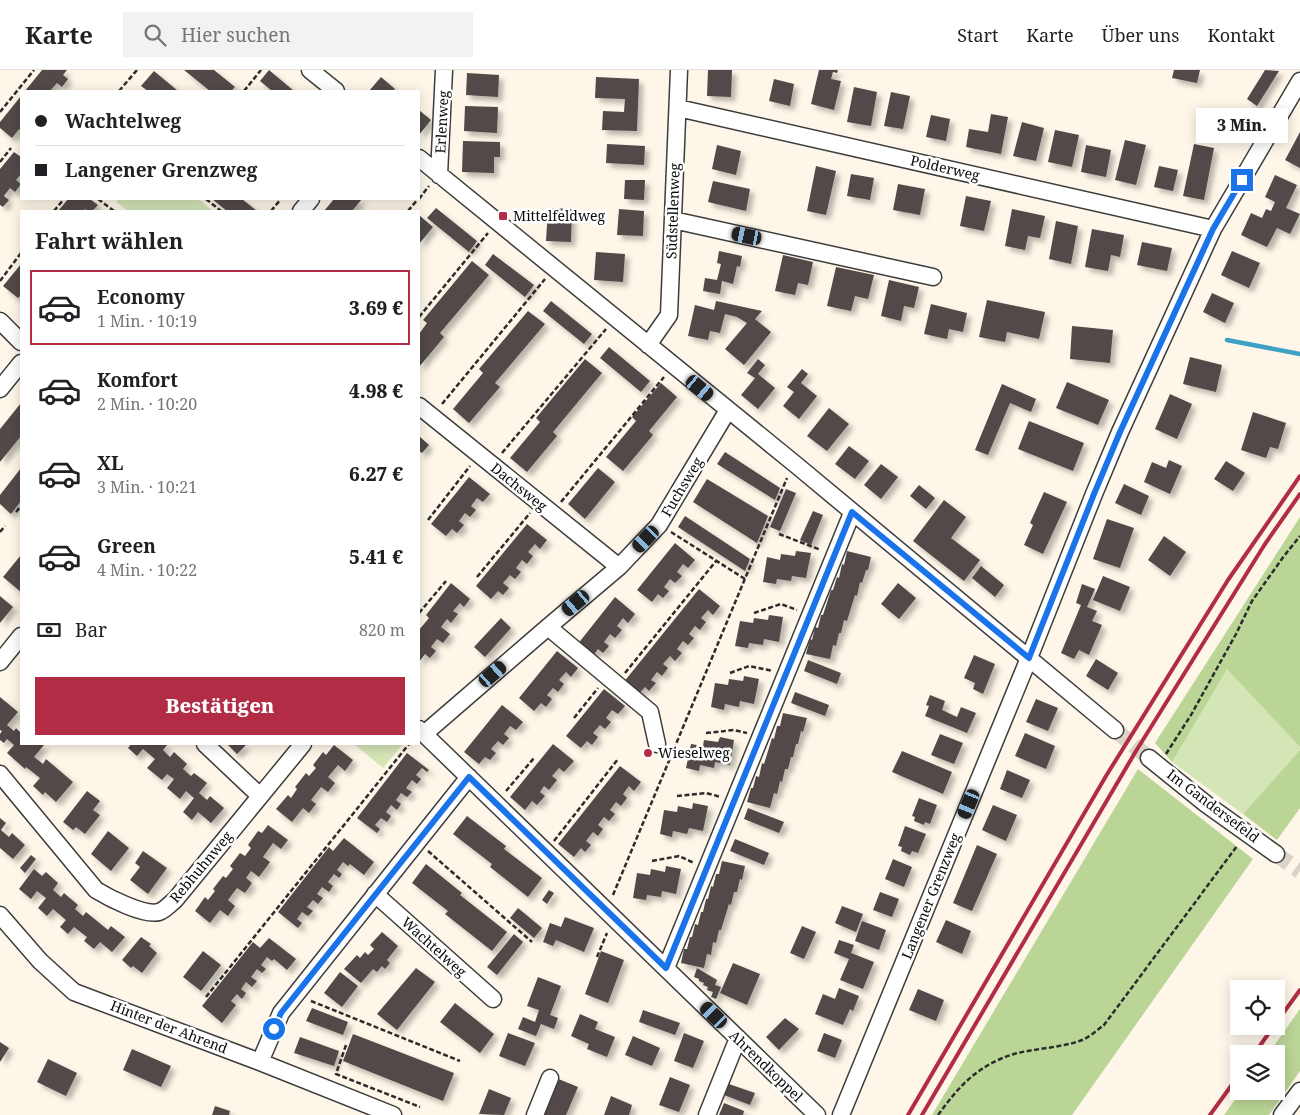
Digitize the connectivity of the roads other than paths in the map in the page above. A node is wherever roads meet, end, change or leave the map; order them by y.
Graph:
1 (310, 70) edge
2 (444, 70) edge
3 (679, 70) edge
4 (1300, 81) edge
5 (335, 90) edge
6 (678, 108) junction
7 (420, 159) edge
8 (439, 175) junction
9 (309, 200) edge
10 (301, 210) edge
11 (673, 220) junction
12 (1213, 229) junction
13 (933, 277) dead end
14 (0, 321) edge
15 (20, 341) edge
16 (648, 345) junction
17 (20, 364) edge
18 (0, 389) edge
19 (728, 410) junction
20 (425, 411) edge
21 (852, 512) junction
22 (619, 567) junction
23 (548, 627) junction
24 (20, 637) edge
25 (1029, 658) junction
26 (0, 662) edge
27 (1115, 730) tunnel mouth
28 (422, 732) edge
29 (658, 744) dead end
30 (206, 745) edge
31 (302, 745) edge
32 (1154, 762) tunnel mouth
33 (0, 774) edge
34 (469, 777) junction
35 (260, 796) junction
36 (1276, 854) tunnel mouth
37 (376, 894) junction
38 (0, 915) edge
39 (666, 968) junction
40 (493, 999) dead end
41 (738, 1038) junction
42 (260, 1062) junction
43 (550, 1078) dead end
44 (1300, 1091) edge
45 (393, 1115) edge
46 (534, 1115) edge
47 (707, 1115) edge
48 (817, 1115) edge
49 (841, 1115) edge
50 (1282, 1115) edge

1 - 5 street
2 - 8 street, Erlenweg
3 - 6 street, Südstellenweg
4 - 12 street, Langener Grenzweg
6 - 11 street, Südstellenweg
6 - 12 street, Polderweg
7 - 8 street
8 - 16 street
9 - 10 street
11 - 13 street
11 - 16 street, Südstellenweg
12 - 25 street, Langener Grenzweg
14 - 15 street
16 - 19 street
17 - 18 street
19 - 21 street
19 - 22 street, Fuchsweg
20 - 22 street, Dachsweg
21 - 25 street
21 - 39 street
22 - 23 street, Fuchsweg
23 - 28 street, Fuchsweg
23 - 29 street
24 - 26 street
25 - 27 street
25 - 49 street, Langener Grenzweg
28 - 34 street, Ahrendkoppel
30 - 35 street
31 - 35 street, Rebhuhnweg
32 - 36 street, Im Gandersefeld
33 - 35 street, Rebhuhnweg
34 - 37 street
34 - 39 street, Ahrendkoppel
37 - 40 street, Wachtelweg
37 - 42 street
38 - 42 street, Hinter der Ahrend
39 - 41 street, Ahrendkoppel
41 - 47 street
41 - 48 street, Ahrendkoppel
42 - 45 street, Hinter der Ahrend
43 - 46 street
44 - 50 street

